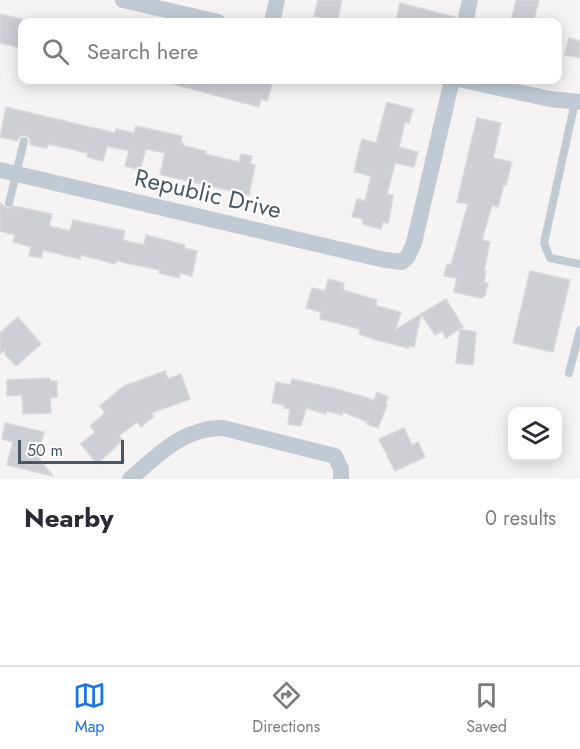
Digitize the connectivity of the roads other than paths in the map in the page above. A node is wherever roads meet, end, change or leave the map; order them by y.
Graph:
1 (123, 0) edge
2 (277, 0) edge
3 (470, 0) edge
4 (201, 18) edge
5 (273, 18) edge
6 (466, 18) edge
7 (451, 84) edge
8 (481, 84) edge
9 (578, 102) edge
10 (24, 141) dead end
11 (8, 172) edge
12 (9, 203) dead end
13 (580, 264) edge
14 (580, 330) edge
15 (569, 373) dead end
16 (130, 479) edge
17 (341, 479) edge

1 - 4 street
2 - 5 street
3 - 6 street
7 - 11 street, Republic Drive
8 - 9 street
9 - 13 lane
10 - 11 lane
11 - 12 lane
14 - 15 lane
16 - 17 street

